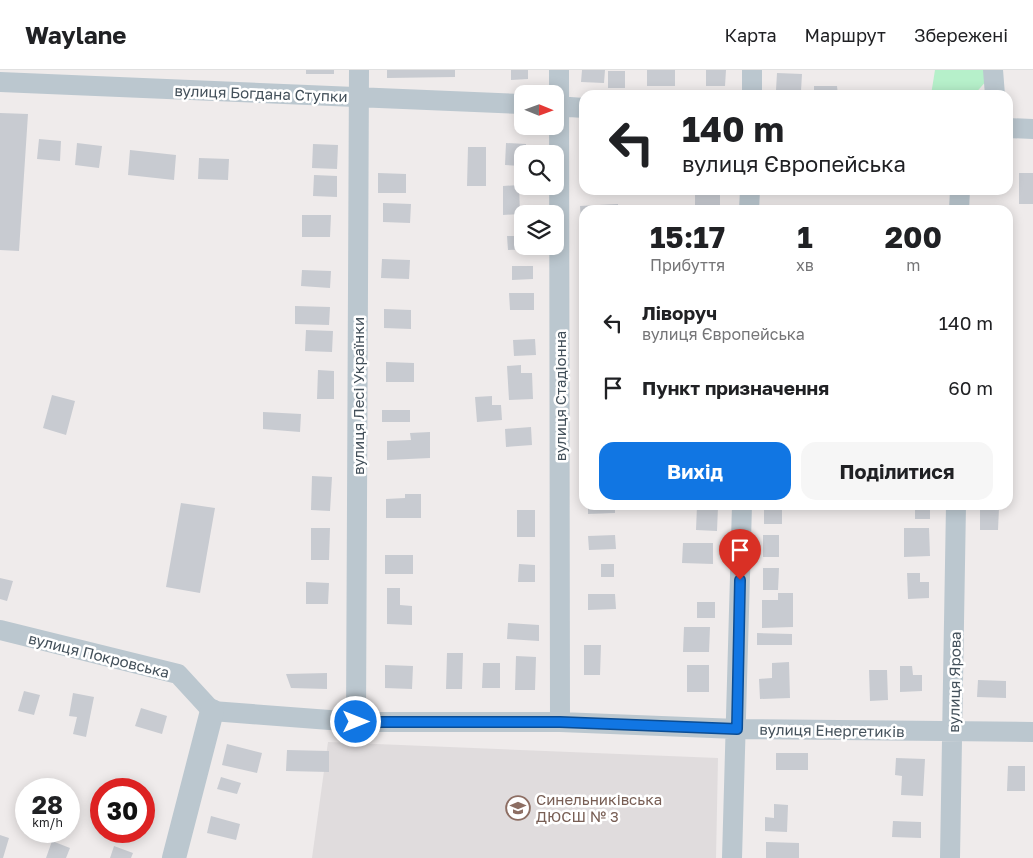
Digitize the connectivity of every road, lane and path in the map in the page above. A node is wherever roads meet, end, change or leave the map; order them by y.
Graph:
1 (359, 70) edge
2 (559, 70) edge
3 (752, 70) edge
4 (993, 70) edge
5 (102, 78) edge
6 (0, 82) edge
7 (558, 85) edge
8 (752, 90) edge
9 (995, 90) edge
10 (359, 98) junction
11 (514, 104) edge
12 (564, 107) edge
13 (579, 108) edge
14 (1013, 128) edge
15 (1033, 129) edge
16 (557, 135) edge
17 (742, 510) edge
18 (956, 510) edge
19 (0, 630) edge
20 (212, 711) junction
21 (356, 722) junction
22 (560, 722) junction
23 (737, 729) junction
24 (953, 731) junction
25 (1033, 732) edge
26 (174, 858) edge
27 (732, 858) edge
28 (950, 858) edge

1 - 10 street, вулиця Лесі Українки
2 - 7 street, вулиця Стадіонна
3 - 8 street
4 - 9 street
5 - 6 street, вулиця Богдана Ступки
5 - 10 street, вулиця Богдана Ступки
10 - 11 street, вулиця Богдана Ступки
10 - 21 street, вулиця Лесі Українки
12 - 13 street
14 - 15 street
16 - 22 street, вулиця Стадіонна
17 - 23 street
18 - 24 street, вулиця Ярова
19 - 20 street, вулиця Покровська
20 - 21 street, вулиця Енергетиків
20 - 26 street
21 - 22 street, вулиця Енергетиків
22 - 23 street, вулиця Енергетиків
23 - 24 street, вулиця Енергетиків
23 - 27 street
24 - 25 street, вулиця Енергетиків
24 - 28 street, вулиця Ярова

